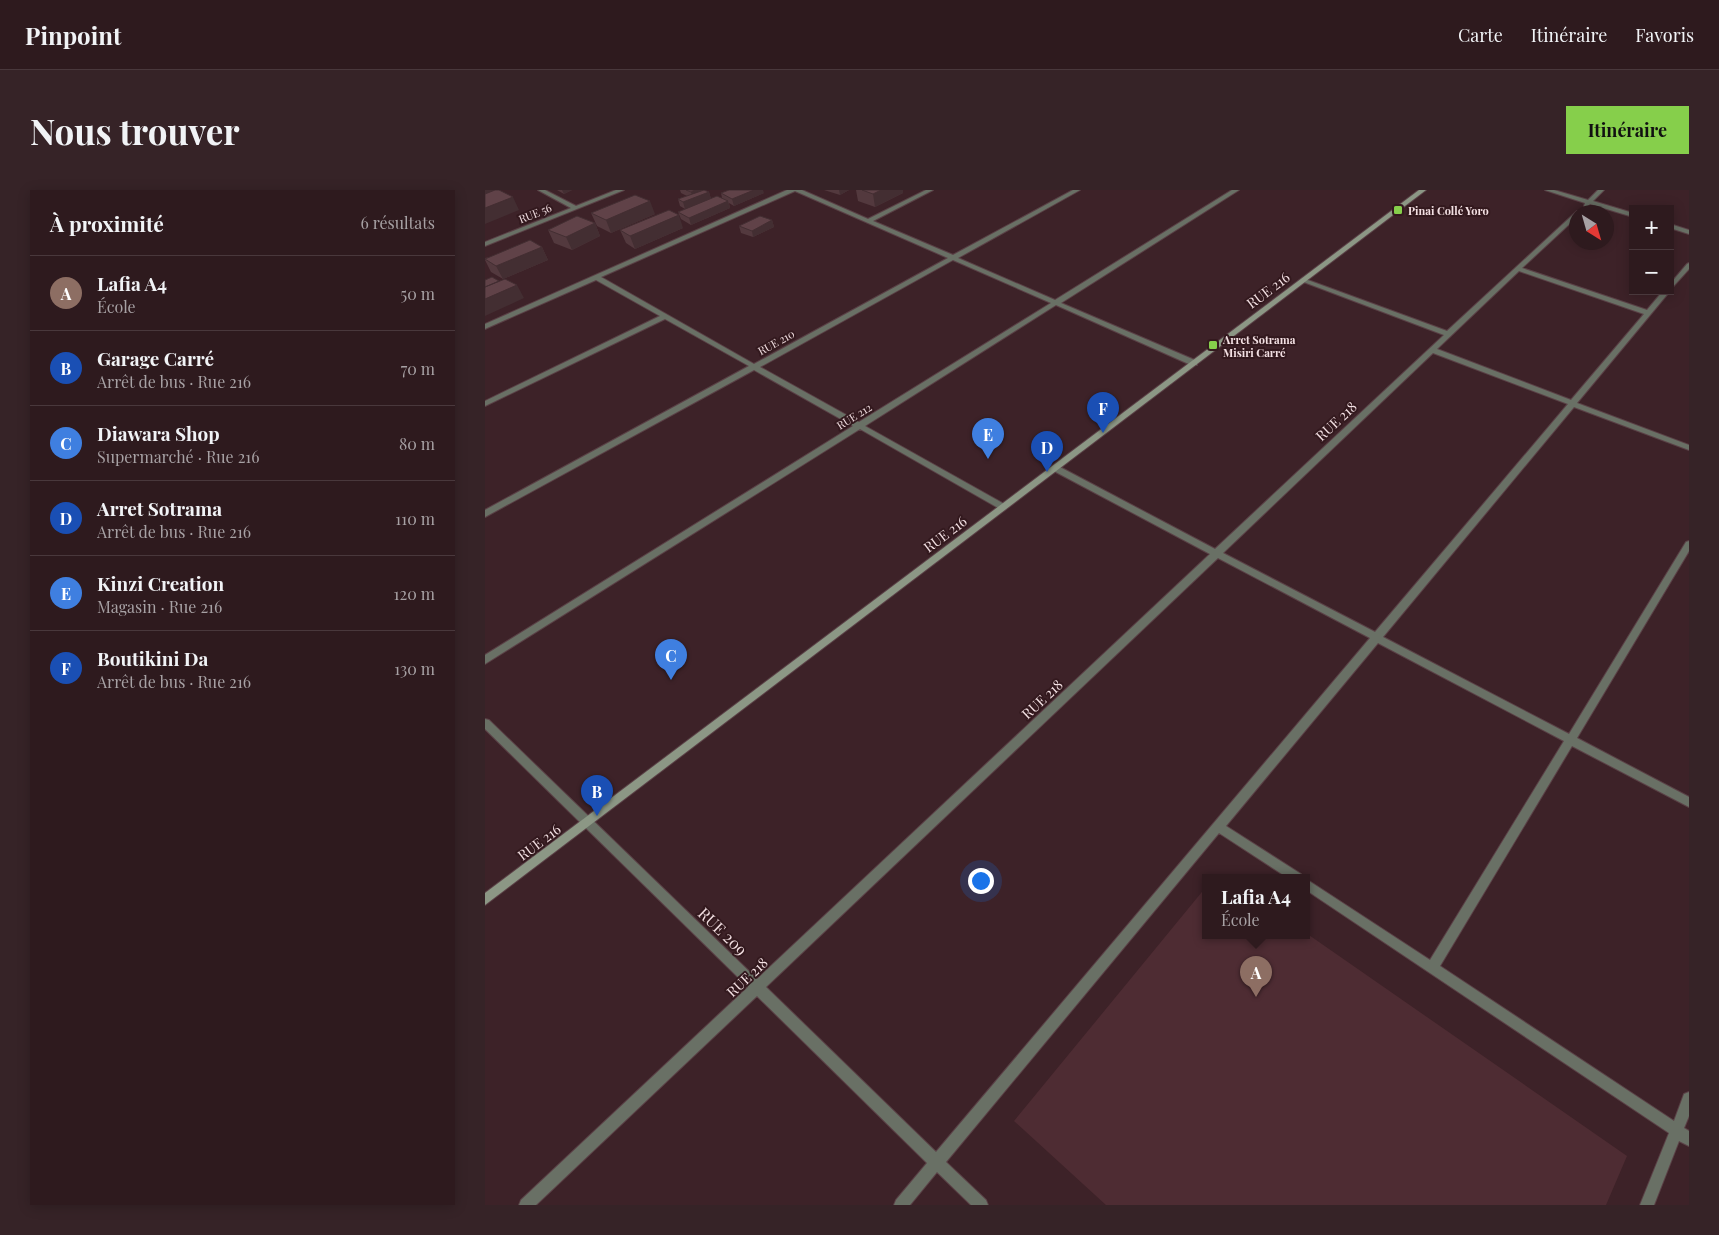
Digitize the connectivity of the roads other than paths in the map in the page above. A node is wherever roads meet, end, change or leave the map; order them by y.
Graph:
1 (541, 190) edge
2 (621, 190) edge
3 (792, 190) edge
4 (797, 190) edge
5 (930, 190) edge
6 (1077, 190) edge
7 (1235, 190) edge
8 (1423, 190) edge
9 (1548, 190) edge
10 (1601, 190) edge
11 (1589, 202) junction
12 (1586, 205) edge
13 (576, 208) junction
14 (1629, 214) edge
15 (868, 221) junction
16 (1569, 221) edge
17 (1674, 227) edge
18 (1689, 232) edge
19 (485, 244) edge
20 (953, 258) junction
21 (1689, 265) edge
22 (1518, 269) junction
23 (596, 277) junction
24 (1303, 280) junction
25 (1674, 283) edge
26 (1664, 295) edge
27 (1056, 303) junction
28 (1649, 313) junction
29 (665, 316) junction
30 (485, 327) edge
31 (1448, 334) junction
32 (1432, 350) junction
33 (1194, 363) junction
34 (754, 367) junction
35 (485, 404) edge
36 (1573, 404) junction
37 (859, 426) junction
38 (1689, 448) edge
39 (1055, 468) junction
40 (1003, 507) junction
41 (485, 514) edge
42 (1689, 544) edge
43 (1216, 553) junction
44 (1377, 638) junction
45 (485, 660) edge
46 (485, 723) edge
47 (1570, 740) junction
48 (1689, 802) edge
49 (587, 822) junction
50 (1219, 826) junction
51 (1291, 874) edge
52 (1310, 887) edge
53 (485, 900) edge
54 (1431, 968) junction
55 (757, 987) junction
56 (1689, 1099) edge
57 (1676, 1131) junction
58 (1689, 1139) edge
59 (937, 1162) junction
60 (526, 1205) edge
61 (901, 1205) edge
62 (981, 1205) edge
63 (1647, 1205) edge

1 - 13 street
2 - 13 street, RUE 56
3 - 23 street
4 - 15 street
5 - 15 street
6 - 20 street, RUE 210
7 - 27 street, RUE 212
8 - 24 street, RUE 216
9 - 11 street
10 - 11 street, RUE 218
11 - 12 street, RUE 218
11 - 14 street
13 - 19 street, RUE 56
15 - 20 street
16 - 22 street, RUE 218
17 - 18 street
20 - 27 street
20 - 34 street, RUE 210
21 - 25 street
22 - 28 street
22 - 31 street, RUE 218
23 - 29 street
23 - 30 street
24 - 31 street
24 - 33 street, RUE 216
26 - 28 street
27 - 33 street
27 - 37 street, RUE 212
28 - 36 street
29 - 34 street
29 - 35 street
31 - 32 street, RUE 218
32 - 36 street
32 - 43 street, RUE 218
33 - 39 street, RUE 216
34 - 37 street
34 - 41 street, RUE 210
36 - 38 street
36 - 44 street
37 - 40 street
37 - 45 street, RUE 212
39 - 40 street, RUE 216
39 - 43 street
40 - 49 street, RUE 216
42 - 47 street
43 - 44 street
43 - 55 street, RUE 218
44 - 47 street
44 - 50 street
46 - 49 street, RUE 209
47 - 48 street
47 - 54 street
49 - 53 street, RUE 216
49 - 55 street, RUE 209
50 - 51 street
50 - 59 street
52 - 54 street
54 - 57 street
55 - 59 street, RUE 209
55 - 60 street, RUE 218
56 - 57 street
57 - 58 street
57 - 63 street
59 - 61 street
59 - 62 street, RUE 209

